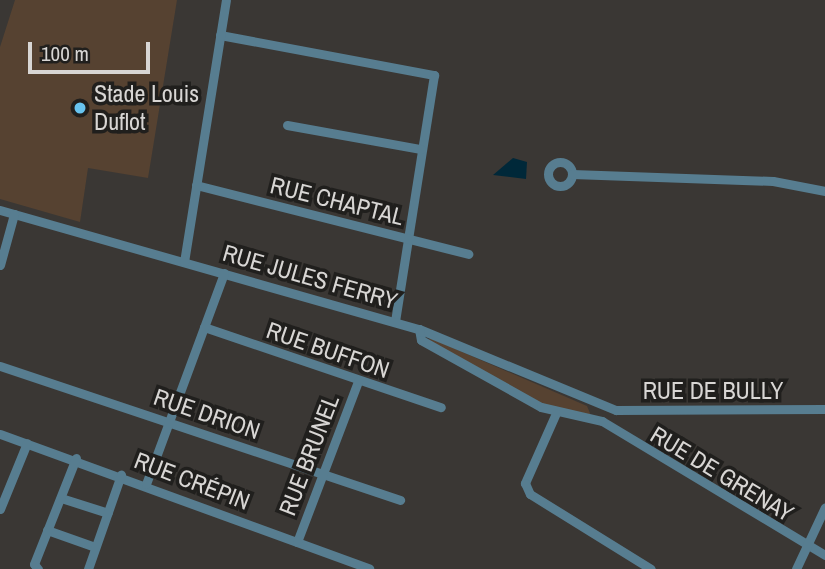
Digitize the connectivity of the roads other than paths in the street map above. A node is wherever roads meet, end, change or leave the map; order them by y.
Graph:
1 (226, 0) edge
2 (220, 35) junction
3 (287, 125) dead end
4 (421, 149) junction
5 (572, 174) dead end
6 (196, 185) junction
7 (825, 191) edge
8 (0, 210) edge
9 (13, 214) junction
10 (406, 238) junction
11 (468, 254) dead end
12 (184, 262) junction
13 (0, 265) edge
14 (224, 273) junction
15 (395, 321) junction
16 (204, 327) junction
17 (419, 329) junction
18 (0, 366) edge
19 (358, 381) junction
20 (602, 406) junction
21 (441, 407) dead end
22 (825, 409) edge
23 (556, 413) junction
24 (168, 421) junction
25 (602, 421) junction
26 (0, 434) edge
27 (27, 443) junction
28 (76, 458) junction
29 (323, 474) junction
30 (121, 475) junction
31 (146, 484) junction
32 (61, 498) junction
33 (400, 500) dead end
34 (825, 507) edge
35 (0, 509) edge
36 (108, 513) junction
37 (47, 530) junction
38 (297, 542) junction
39 (96, 547) junction
40 (809, 548) junction
41 (825, 555) edge
42 (369, 568) edge
43 (38, 569) edge
44 (88, 569) edge
45 (651, 569) edge
46 (796, 569) edge

1 - 2 street
2 - 4 street
2 - 6 street
3 - 4 street
4 - 10 street
5 - 7 street
6 - 10 street, RUE CHAPTAL
6 - 12 street
8 - 9 street, RUE JULES FERRY
9 - 12 street, RUE JULES FERRY
9 - 13 street
10 - 11 street, RUE CHAPTAL
10 - 15 street
12 - 14 street, RUE JULES FERRY
14 - 15 street, RUE JULES FERRY
14 - 16 street
15 - 17 street, RUE JULES FERRY
16 - 19 street, RUE BUFFON
16 - 24 street
17 - 20 street, RUE JULES FERRY
17 - 23 street
18 - 24 street, RUE DRION
19 - 21 street, RUE BUFFON
19 - 29 street, RUE BRUNEL
20 - 22 street, RUE DE BULLY
20 - 25 street
23 - 25 street
23 - 45 street
24 - 29 street, RUE DRION
24 - 31 street
25 - 40 street, RUE DE GRENAY
26 - 27 street, RUE CRÉPIN
27 - 28 street, RUE CRÉPIN
27 - 35 street
28 - 30 street, RUE CRÉPIN
28 - 32 street
29 - 33 street, RUE DRION
29 - 38 street, RUE BRUNEL
30 - 31 street, RUE CRÉPIN
30 - 36 street
31 - 38 street, RUE CRÉPIN
32 - 36 street
32 - 37 street
34 - 40 street
36 - 39 street
37 - 39 street
37 - 43 street
38 - 42 street, RUE CRÉPIN
39 - 44 street
40 - 41 street, RUE DE GRENAY
40 - 46 street

